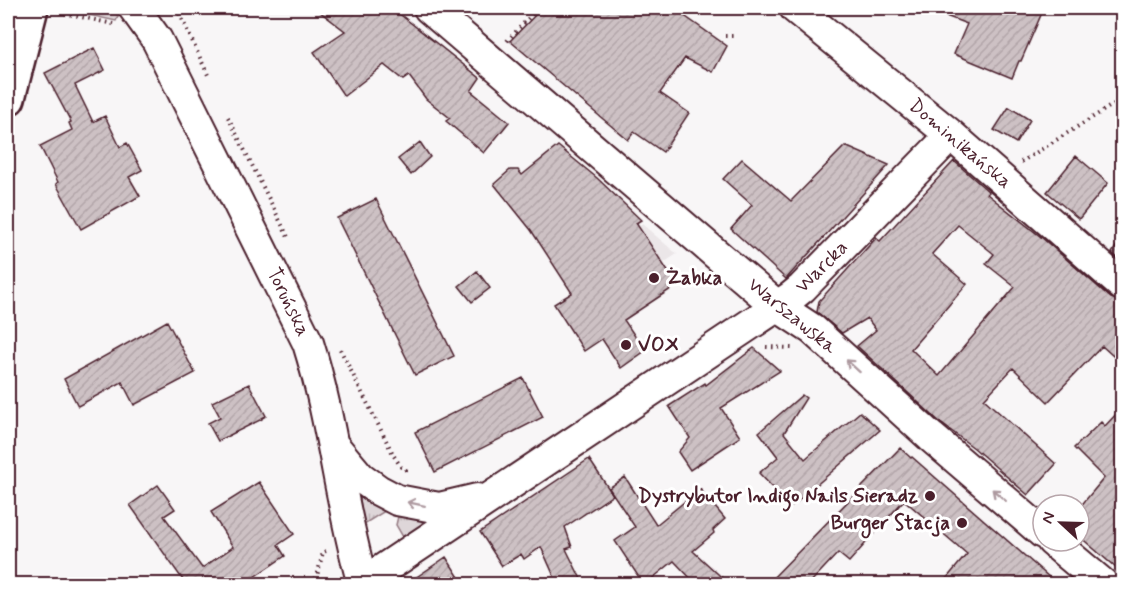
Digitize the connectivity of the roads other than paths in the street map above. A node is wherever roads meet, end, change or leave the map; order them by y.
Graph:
1 (152, 8) edge
2 (429, 8) edge
3 (795, 8) edge
4 (44, 9) edge
5 (126, 16) edge
6 (157, 40) junction
7 (8, 98) edge
8 (951, 135) junction
9 (1122, 285) edge
10 (777, 306) junction
11 (334, 447) junction
12 (494, 495) junction
13 (1031, 523) edge
14 (1066, 553) edge
15 (362, 584) edge
16 (1103, 585) edge

1 - 6 street, Toruńska
2 - 10 street, Warszawska
3 - 8 street, Dominikańska
4 - 7 main road
5 - 6 street, Toruńska
6 - 11 street, Toruńska
8 - 9 street, Dominikańska
8 - 10 street, Warcka
10 - 12 street, Warcka
13 -> 10 street, Warszawska
12 -> 11 street, Warcka
11 - 15 street, Toruńska
12 - 15 street, Warcka
14 - 16 street

